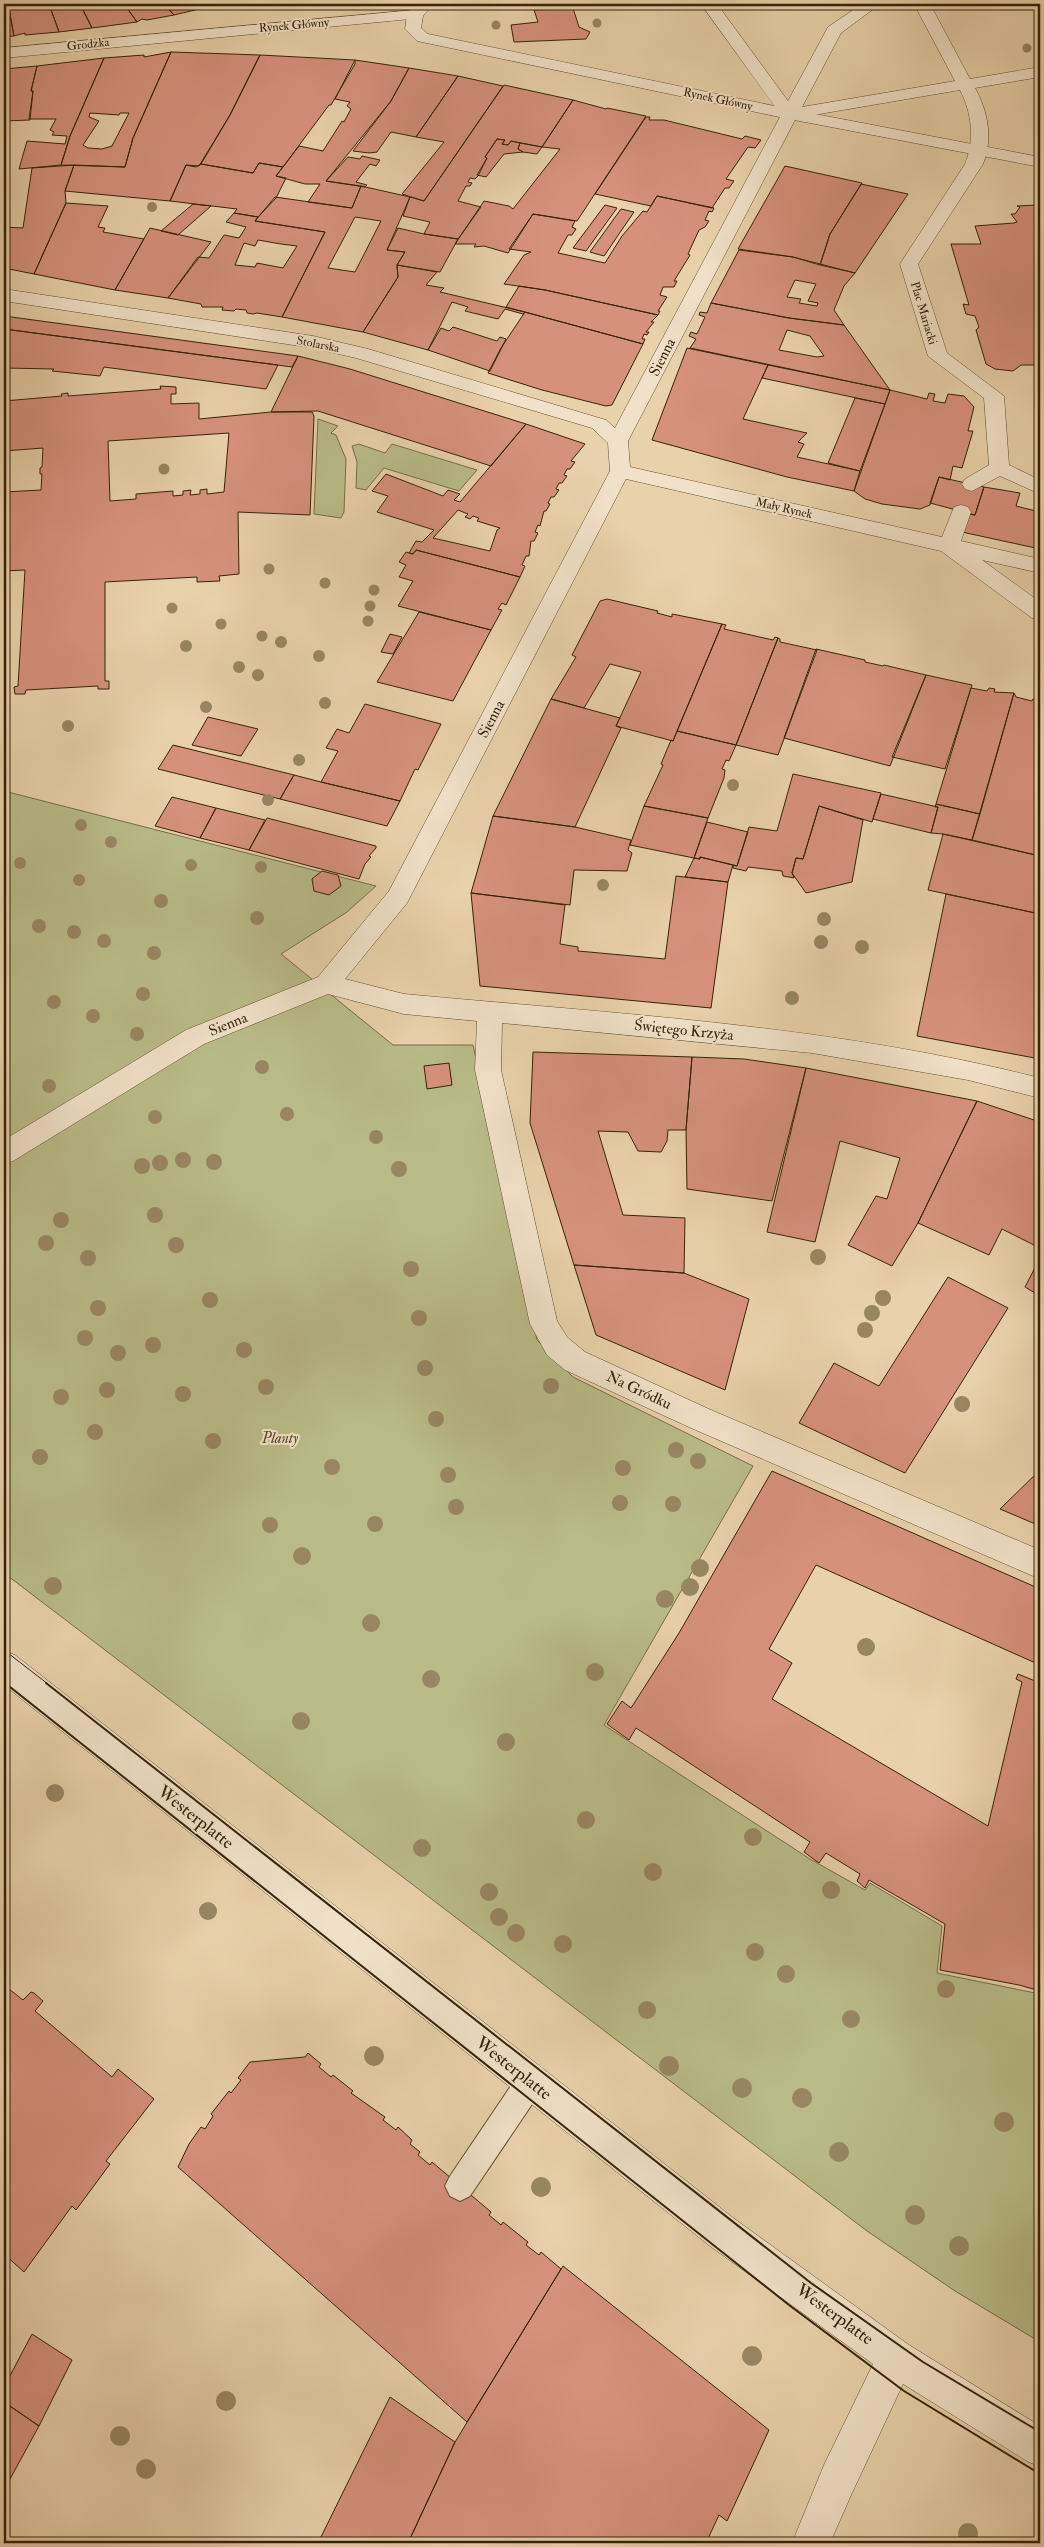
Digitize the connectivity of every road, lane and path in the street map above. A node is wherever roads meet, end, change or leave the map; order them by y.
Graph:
1 (709, 4) edge
2 (872, 4) edge
3 (922, 4) edge
4 (420, 10) edge
5 (172, 36) joint
6 (4, 53) edge
7 (1040, 72) edge
8 (964, 85) junction
9 (789, 114) junction
10 (980, 149) junction
11 (1040, 162) edge
12 (4, 295) edge
13 (618, 441) junction
14 (999, 468) junction
15 (620, 471) junction
16 (972, 484) dead end
17 (1040, 488) edge
18 (961, 512) dead end
19 (949, 546) junction
20 (1040, 566) edge
21 (1040, 613) edge
22 (327, 984) junction
23 (490, 1011) junction
24 (1040, 1088) edge
25 (4, 1153) edge
26 (1040, 1565) edge
27 (4, 1666) edge
28 (531, 2081) junction
29 (460, 2186) dead end
30 (896, 2358) junction
31 (1040, 2448) edge
32 (811, 2543) edge

1 - 9 street
2 - 9 street, Sienna
3 - 8 street
4 - 5 street, Rynek Główny
4 - 9 street, Rynek Główny
5 - 6 street, Grodzka
7 - 8 street
8 - 9 street
8 - 10 street
9 - 10 street, Rynek Główny
9 - 13 street, Sienna
10 - 11 street, Rynek Główny
10 - 14 street, Plac Mariacki
12 - 13 street, Stolarska
13 - 15 street
14 - 16 street
14 - 17 street
15 - 19 street, Mały Rynek
15 - 22 street, Sienna
18 - 19 street
19 - 20 street, Mały Rynek
19 - 21 street
22 - 23 street, Świętego Krzyża
22 - 25 street, Sienna
23 - 24 street, Świętego Krzyża
23 - 26 street, Na Gródku
27 - 28 street, Westerplatte
28 - 29 lane
28 - 30 street, Westerplatte
30 - 31 street, Westerplatte
30 - 32 street

